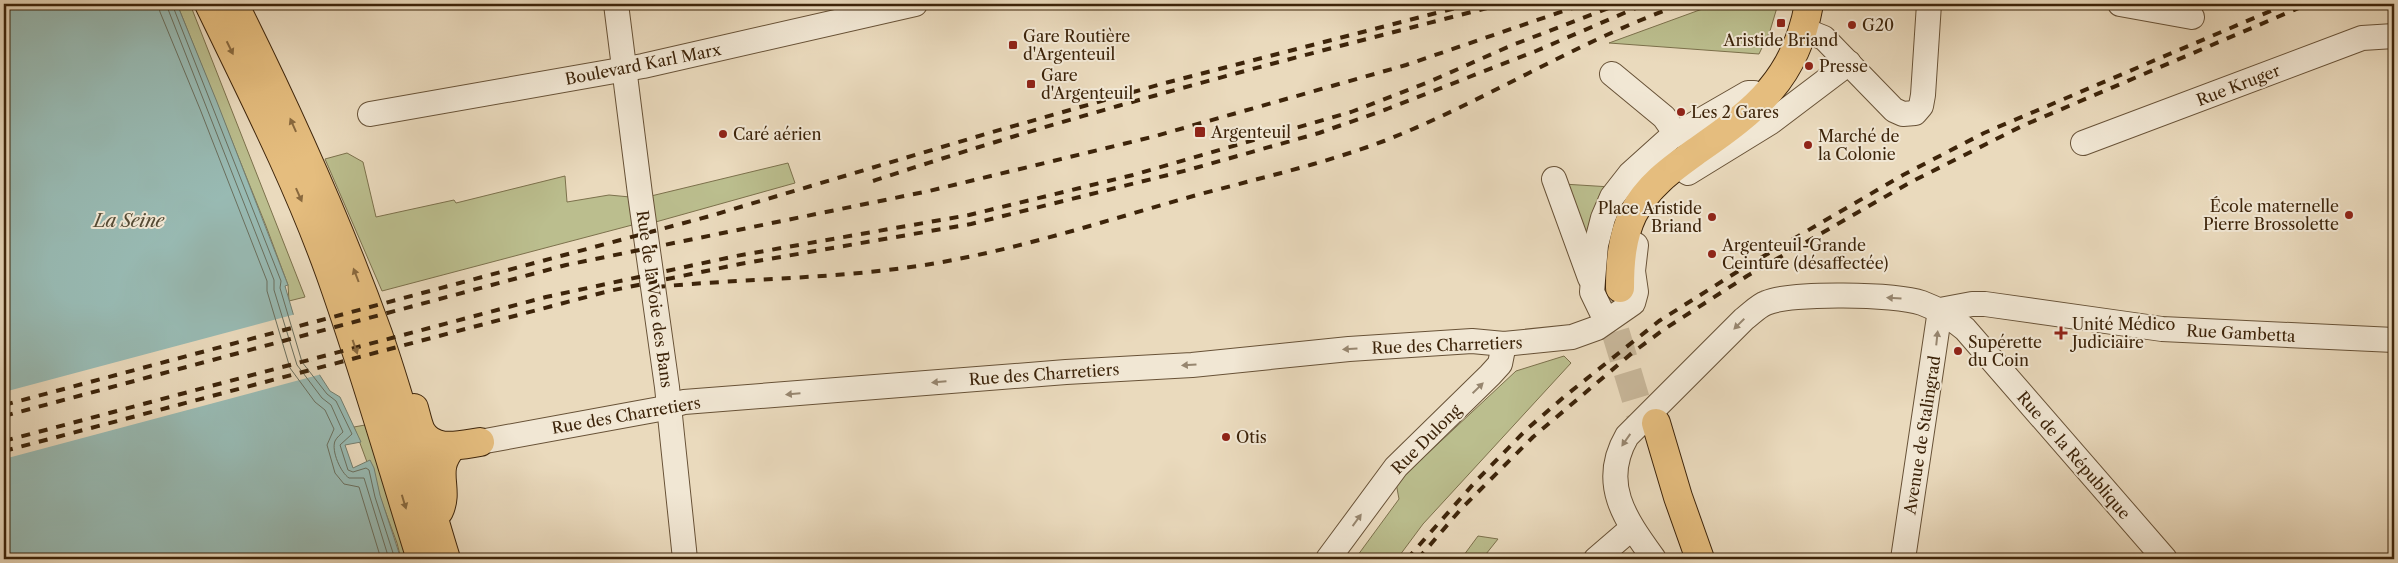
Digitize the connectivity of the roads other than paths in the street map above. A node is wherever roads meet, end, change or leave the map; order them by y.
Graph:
1 (209, 4) edge
2 (234, 4) edge
3 (616, 4) edge
4 (915, 4) edge
5 (1929, 4) edge
6 (2120, 4) edge
7 (1806, 17) edge
8 (2192, 17) dead end
9 (2394, 36) edge
10 (1849, 63) junction
11 (623, 70) junction
12 (1783, 73) junction
13 (1612, 74) dead end
14 (1758, 98) junction
15 (370, 114) dead end
16 (1676, 134) junction
17 (2083, 143) dead end
18 (1554, 179) dead end
19 (1608, 288) junction
20 (1940, 310) junction
21 (1606, 321) junction
22 (379, 337) junction
23 (2394, 340) edge
24 (1504, 344) junction
25 (670, 406) junction
26 (480, 442) joint
27 (452, 447) junction
28 (1910, 514) junction
29 (434, 521) junction
30 (1632, 528) junction
31 (421, 559) edge
32 (446, 559) edge
33 (685, 559) edge
34 (1328, 559) edge
35 (1596, 559) edge
36 (1654, 559) edge
37 (1690, 559) edge
38 (1700, 559) edge
39 (1903, 559) edge
40 (1914, 559) edge
41 (2165, 559) edge

1 -> 31 main road
22 -> 2 main road
3 - 11 street, Rue de la Voie des Bans
4 - 11 street, Boulevard Karl Marx
5 - 10 street
6 - 8 street
7 - 10 street
7 - 12 main road
9 - 17 street, Rue Kruger
10 - 21 street
11 - 15 street, Boulevard Karl Marx
11 - 25 street, Rue de la Voie des Bans
12 - 14 main road
12 - 19 main road
13 - 16 street
14 - 16 street
14 - 19 main road
16 - 19 street
18 - 19 street
19 - 21 street
20 - 23 street, Rue Gambetta
28 -> 20 street, Avenue de Stalingrad
20 -> 30 street
20 - 41 street, Rue de la République
21 - 24 street, Rue des Charretiers
22 - 27 main road
22 - 29 main road
24 -> 25 street, Rue des Charretiers
34 -> 24 street, Rue Dulong
25 - 26 street, Rue des Charretiers
25 - 33 street, Rue de la Voie des Bans
26 - 27 main road
27 - 29 main road
28 - 39 street, Avenue de Stalingrad
28 - 40 street
29 - 32 main road
30 - 35 street
30 - 36 street
37 - 38 main road

